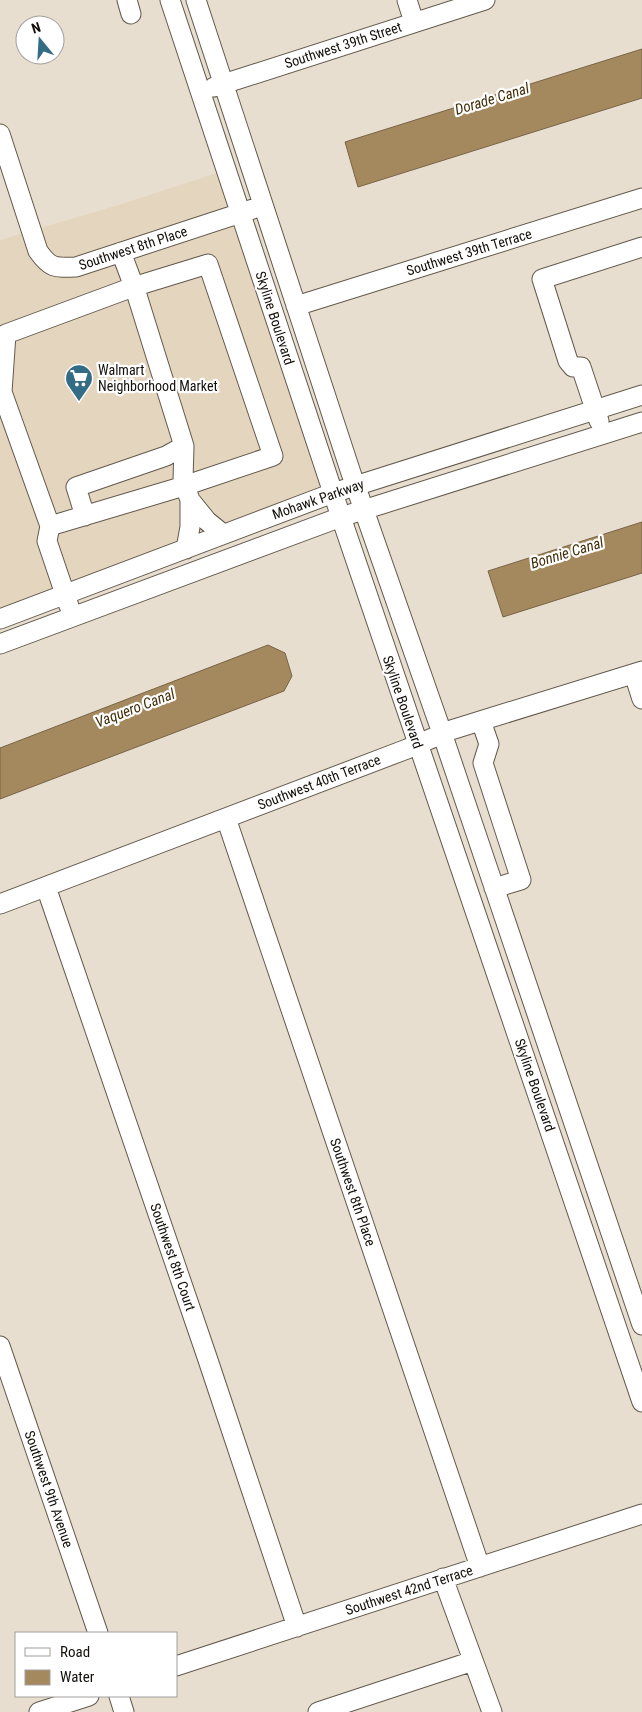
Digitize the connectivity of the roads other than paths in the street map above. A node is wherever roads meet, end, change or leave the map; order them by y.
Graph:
1 (170, 0) edge
2 (196, 0) edge
3 (407, 0) edge
4 (485, 0) edge
5 (414, 22) junction
6 (224, 84) junction
7 (201, 92) junction
8 (0, 134) edge
9 (642, 198) edge
10 (264, 206) junction
11 (241, 214) junction
12 (642, 247) edge
13 (121, 252) junction
14 (134, 287) junction
15 (296, 306) junction
16 (642, 395) edge
17 (595, 410) junction
18 (642, 422) edge
19 (603, 434) junction
20 (184, 446) junction
21 (356, 485) junction
22 (187, 493) junction
23 (333, 493) junction
24 (365, 510) junction
25 (85, 516) junction
26 (341, 517) junction
27 (50, 526) junction
28 (223, 534) junction
29 (186, 549) junction
30 (65, 595) junction
31 (73, 617) junction
32 (0, 619) edge
33 (0, 644) edge
34 (638, 673) edge
35 (642, 699) edge
36 (481, 721) junction
37 (442, 734) junction
38 (417, 743) junction
39 (226, 818) junction
40 (46, 887) junction
41 (494, 888) junction
42 (0, 904) edge
43 (642, 1325) edge
44 (0, 1346) edge
45 (642, 1402) edge
46 (642, 1514) edge
47 (480, 1567) junction
48 (443, 1578) junction
49 (297, 1627) junction
50 (98, 1632) edge
51 (473, 1661) junction
52 (178, 1665) edge
53 (86, 1697) edge
54 (119, 1697) edge
55 (39, 1712) edge
56 (124, 1712) edge
57 (318, 1712) edge
58 (492, 1712) edge

1 - 7 street, Skyline Boulevard
2 - 6 street, Skyline Boulevard
3 - 5 street
4 - 5 street, Southwest 39th Street
5 - 6 street, Southwest 39th Street
6 - 7 street, Southwest 39th Street
6 - 10 street, Skyline Boulevard
7 - 11 street, Skyline Boulevard
8 - 13 street, Southwest 8th Place
9 - 15 street, Southwest 39th Terrace
10 - 11 street, Southwest 8th Place
10 - 15 street, Skyline Boulevard
11 - 13 street, Southwest 8th Place
11 - 23 street, Skyline Boulevard
12 - 17 street
13 - 14 street
14 - 20 street
14 - 22 street
14 - 27 street
15 - 21 street, Skyline Boulevard
16 - 17 street, Mohawk Parkway
17 - 19 street
17 - 21 street, Mohawk Parkway
18 - 19 street, Mohawk Parkway
19 - 24 street, Mohawk Parkway
20 - 22 street
20 - 25 street
21 - 23 street, Mohawk Parkway
21 - 24 street, Skyline Boulevard
22 - 25 street
22 - 28 street
22 - 29 street
23 - 26 street, Skyline Boulevard
23 - 28 street, Mohawk Parkway
24 - 26 street, Mohawk Parkway
24 - 37 street, Skyline Boulevard
25 - 27 street
26 - 31 street, Mohawk Parkway
26 - 38 street, Skyline Boulevard
27 - 30 street
28 - 29 street, Mohawk Parkway
29 - 30 street, Mohawk Parkway
30 - 31 street
30 - 32 street, Mohawk Parkway
31 - 33 street, Mohawk Parkway
34 - 35 street
34 - 36 street, Southwest 40th Terrace
36 - 37 street, Southwest 40th Terrace
36 - 41 street
37 - 38 street, Southwest 40th Terrace
37 - 41 street, Skyline Boulevard
38 - 39 street, Southwest 40th Terrace
38 - 45 street, Skyline Boulevard
39 - 40 street, Southwest 40th Terrace
39 - 47 street, Southwest 8th Place
40 - 42 street, Southwest 40th Terrace
40 - 49 street, Southwest 8th Court
41 - 43 street, Skyline Boulevard
44 - 50 street, Southwest 9th Avenue
46 - 47 street, Southwest 42nd Terrace
47 - 48 street, Southwest 42nd Terrace
48 - 49 street, Southwest 42nd Terrace
48 - 51 street
49 - 52 street, Southwest 42nd Terrace
51 - 57 street
51 - 58 street
53 - 55 street
54 - 56 street

